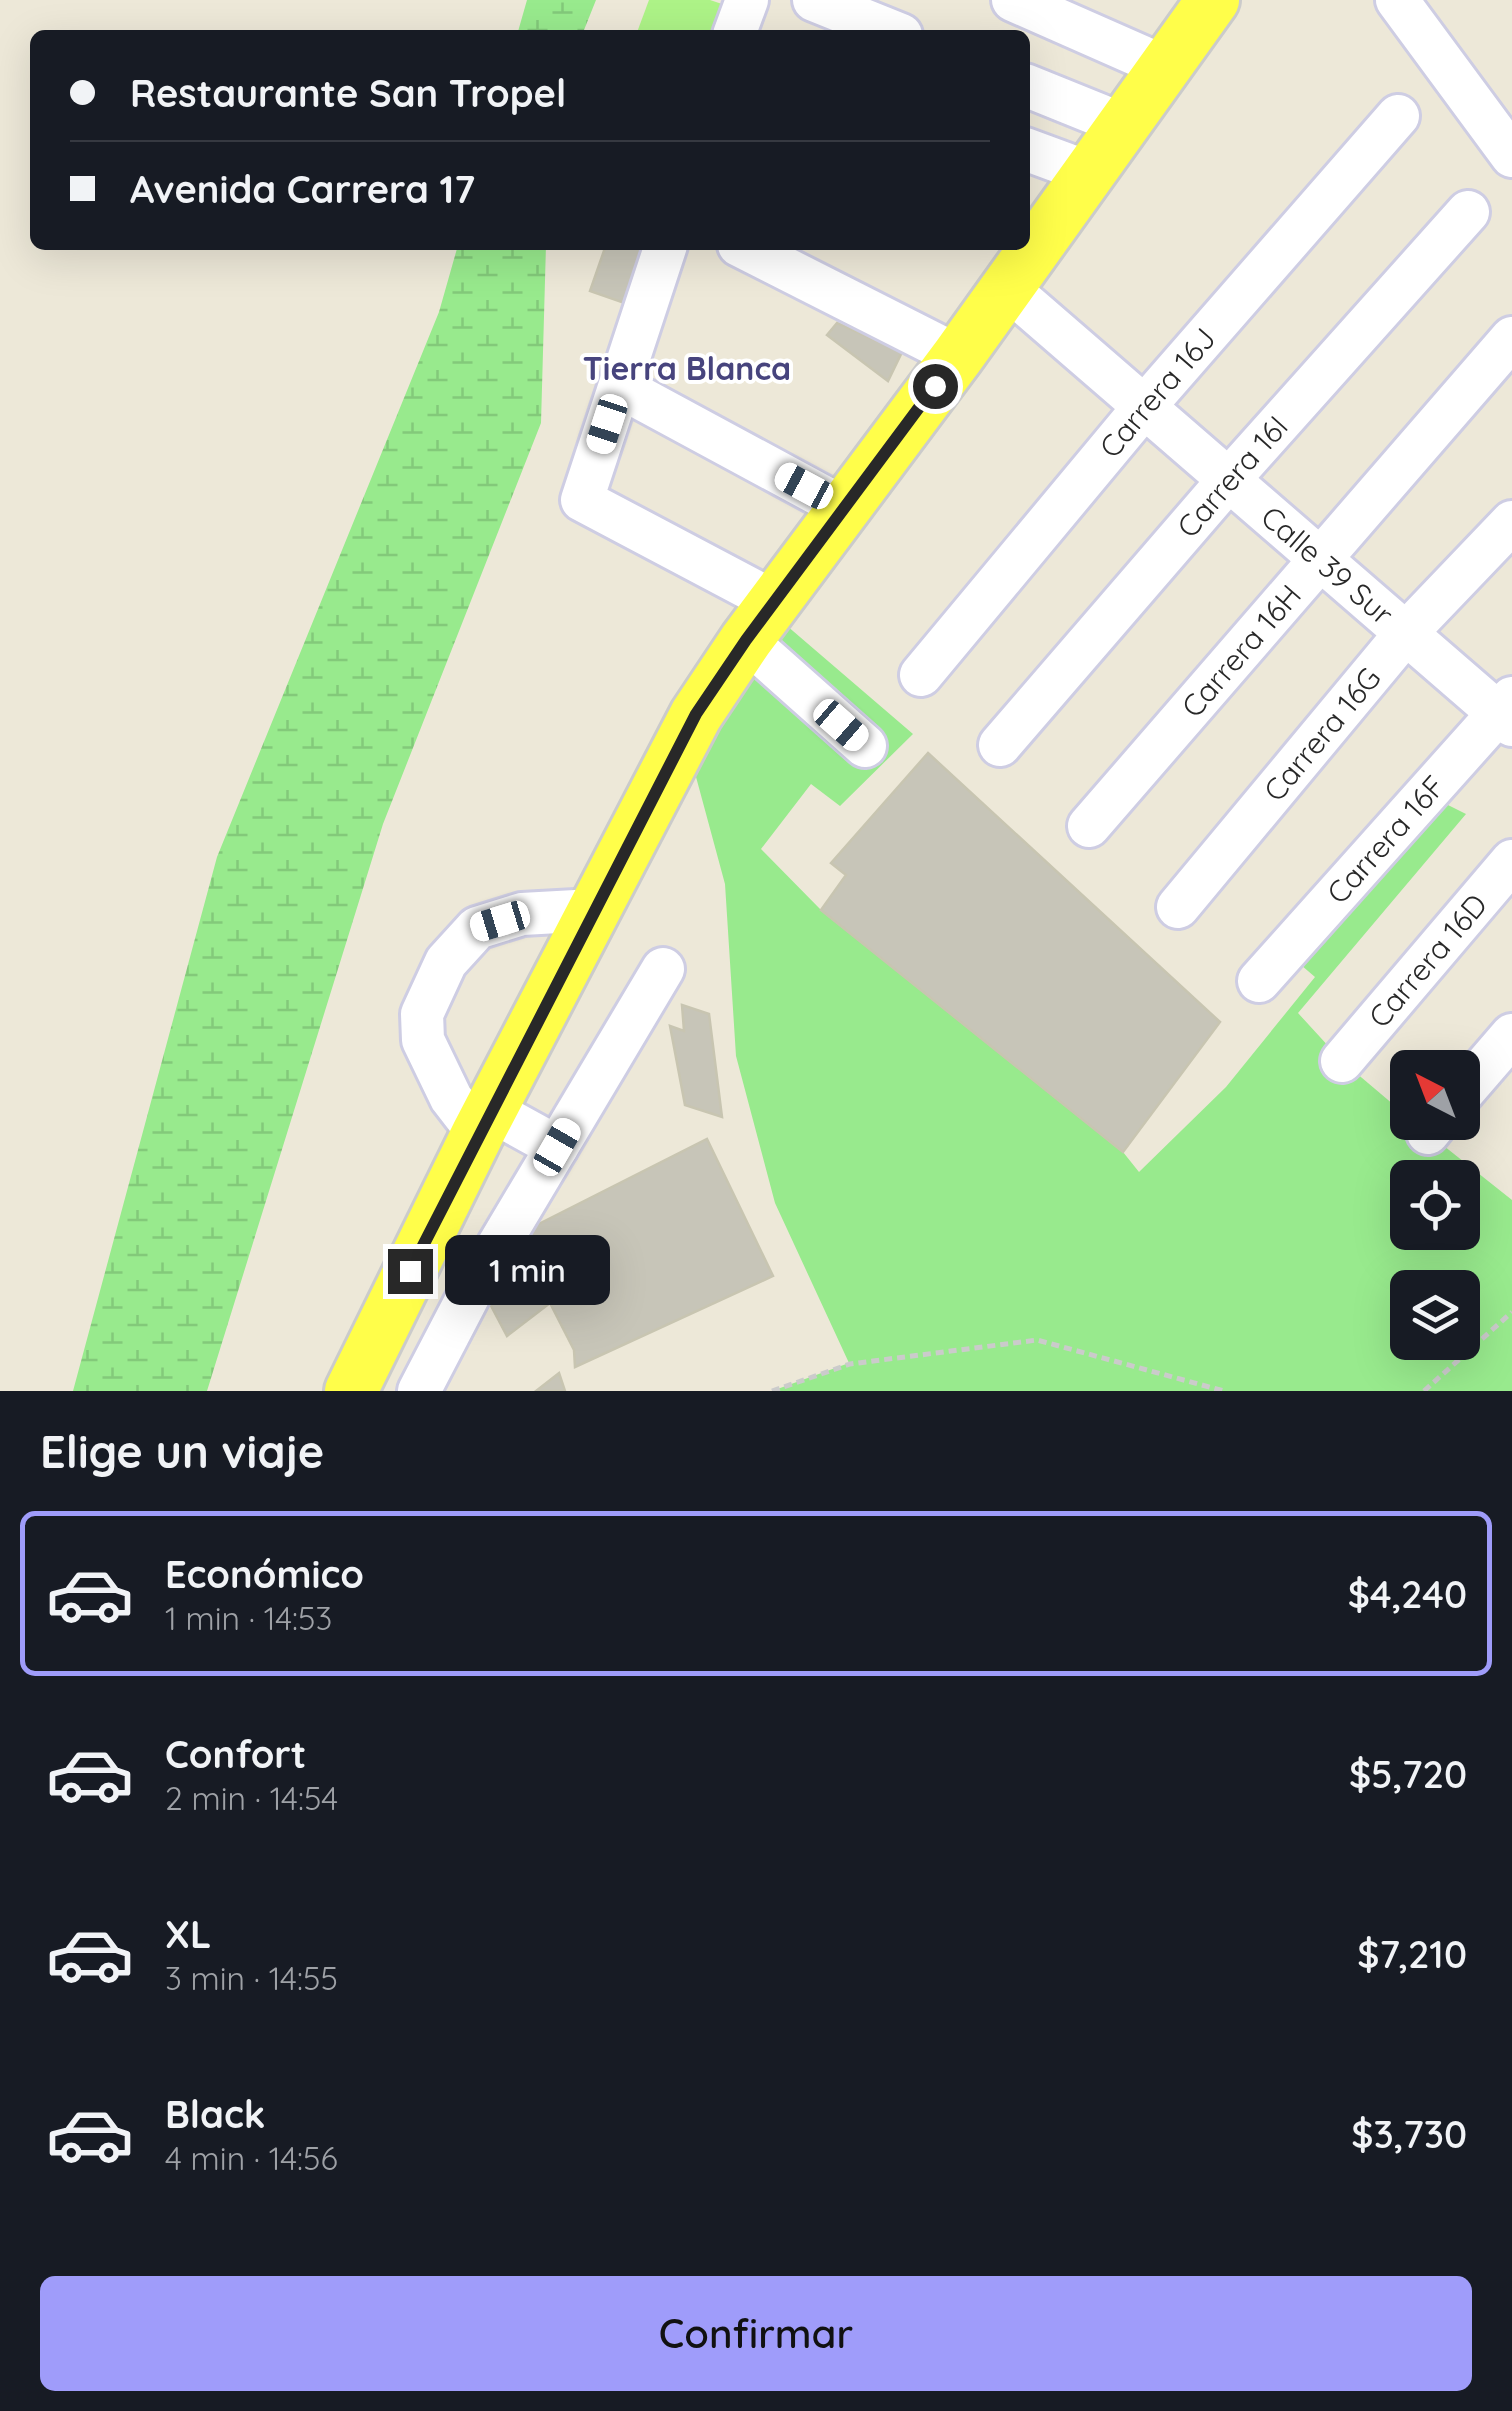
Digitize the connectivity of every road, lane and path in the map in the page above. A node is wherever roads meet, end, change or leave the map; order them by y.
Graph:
1 (747, 0) edge
2 (814, 0) edge
3 (1014, 0) edge
4 (1213, 0) edge
5 (1398, 0) edge
6 (736, 30) edge
7 (889, 30) edge
8 (1165, 66) junction
9 (1030, 87) edge
10 (1398, 116) dead end
11 (1124, 125) junction
12 (1030, 150) edge
13 (1512, 156) edge
14 (1090, 173) junction
15 (1468, 212) dead end
16 (1030, 241) edge
17 (664, 250) edge
18 (749, 250) edge
19 (1011, 263) edge
20 (1512, 338) edge
21 (958, 356) junction
22 (620, 387) junction
23 (1144, 407) junction
24 (1229, 480) junction
25 (844, 508) junction
26 (1512, 522) edge
27 (1320, 560) junction
28 (760, 621) junction
29 (1405, 634) junction
30 (922, 675) dead end
31 (1508, 712) edge
32 (1000, 745) dead end
33 (865, 746) dead end
34 (1089, 826) dead end
35 (1512, 861) edge
36 (1178, 907) dead end
37 (594, 910) junction
38 (662, 968) dead end
39 (1259, 980) dead end
40 (1512, 1035) edge
41 (1342, 1061) dead end
42 (1480, 1071) edge
43 (484, 1121) junction
44 (557, 1147) junction
45 (1512, 1312) edge
46 (351, 1391) edge
47 (418, 1391) edge
48 (772, 1391) edge
49 (1224, 1391) edge
50 (1424, 1391) edge

1 - 6 street
2 - 7 street
3 - 8 street
4 - 8 main road
5 - 13 street
8 - 11 main road
9 - 11 street
10 - 23 street, Carrera 16J
11 - 14 main road
12 - 14 street
14 - 16 main road
15 - 24 street, Carrera 16I
17 - 22 street
18 - 21 street
19 - 21 main road
19 - 23 street, Calle 39 Sur
20 - 27 street, Carrera 16H
21 - 25 main road
22 - 25 street
22 - 28 street
23 - 24 street, Calle 39 Sur
23 - 30 street, Carrera 16J
24 - 27 street, Calle 39 Sur
24 - 32 street, Carrera 16I
25 - 28 main road
26 - 29 street, Carrera 16G
27 - 29 street, Calle 39 Sur
27 - 34 street, Carrera 16H
28 - 33 street
28 - 37 main road
29 - 31 street, Calle 39 Sur
29 - 36 street, Carrera 16G
31 - 39 street, Carrera 16F
35 - 41 street, Carrera 16D
37 - 43 main road
37 - 43 street
38 - 44 street
40 - 42 street
43 - 44 street
43 - 46 main road
44 - 47 street
45 - 50 path
48 - 49 path

